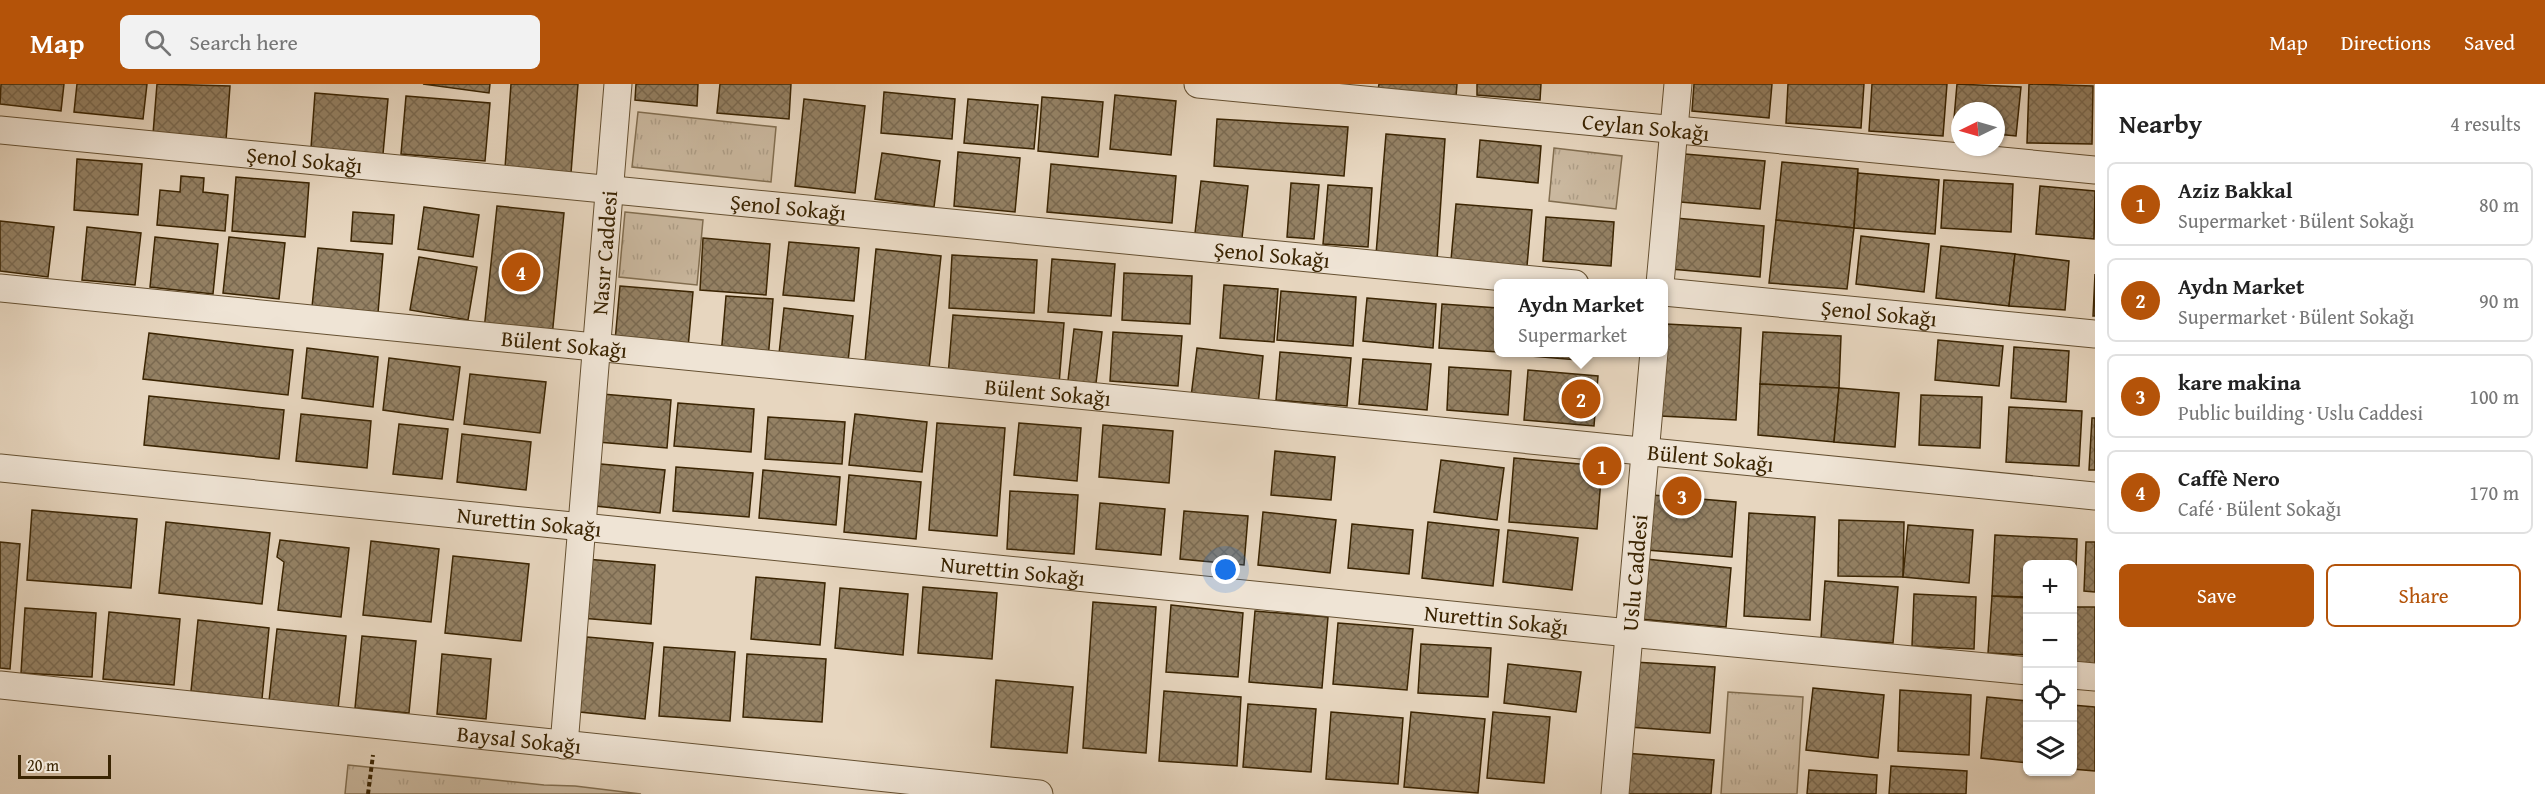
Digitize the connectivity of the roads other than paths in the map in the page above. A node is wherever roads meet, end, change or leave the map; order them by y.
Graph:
1 (618, 84) edge
2 (1198, 84) edge
3 (1678, 84) edge
4 (0, 130) edge
5 (1674, 130) junction
6 (2095, 170) edge
7 (609, 189) junction
8 (1524, 279) edge
9 (1660, 279) edge
10 (0, 288) edge
11 (1668, 292) edge
12 (2095, 334) edge
13 (597, 347) junction
14 (1654, 357) edge
15 (1645, 452) junction
16 (0, 468) edge
17 (2095, 496) edge
18 (582, 526) junction
19 (1629, 633) junction
20 (2023, 671) edge
21 (2077, 675) edge
22 (2095, 677) edge
23 (0, 685) edge
24 (564, 745) junction
25 (1039, 794) edge
26 (1615, 794) edge

1 - 7 street, Nasır Caddesi
2 - 5 street, Ceylan Sokağı
3 - 5 street
4 - 7 street, Şenol Sokağı
5 - 6 street, Ceylan Sokağı
5 - 9 street
7 - 8 street, Şenol Sokağı
7 - 13 street, Nasır Caddesi
10 - 13 street, Bülent Sokağı
11 - 12 street, Şenol Sokağı
13 - 15 street, Bülent Sokağı
13 - 18 street, Nasır Caddesi
14 - 15 street, Uslu Caddesi
15 - 17 street, Bülent Sokağı
15 - 19 street, Uslu Caddesi
16 - 18 street, Nurettin Sokağı
18 - 19 street, Nurettin Sokağı
18 - 24 street, Nasır Caddesi
19 - 20 street, Nurettin Sokağı
19 - 26 street, Uslu Caddesi
21 - 22 street
23 - 24 street, Baysal Sokağı
24 - 25 street, Baysal Sokağı

